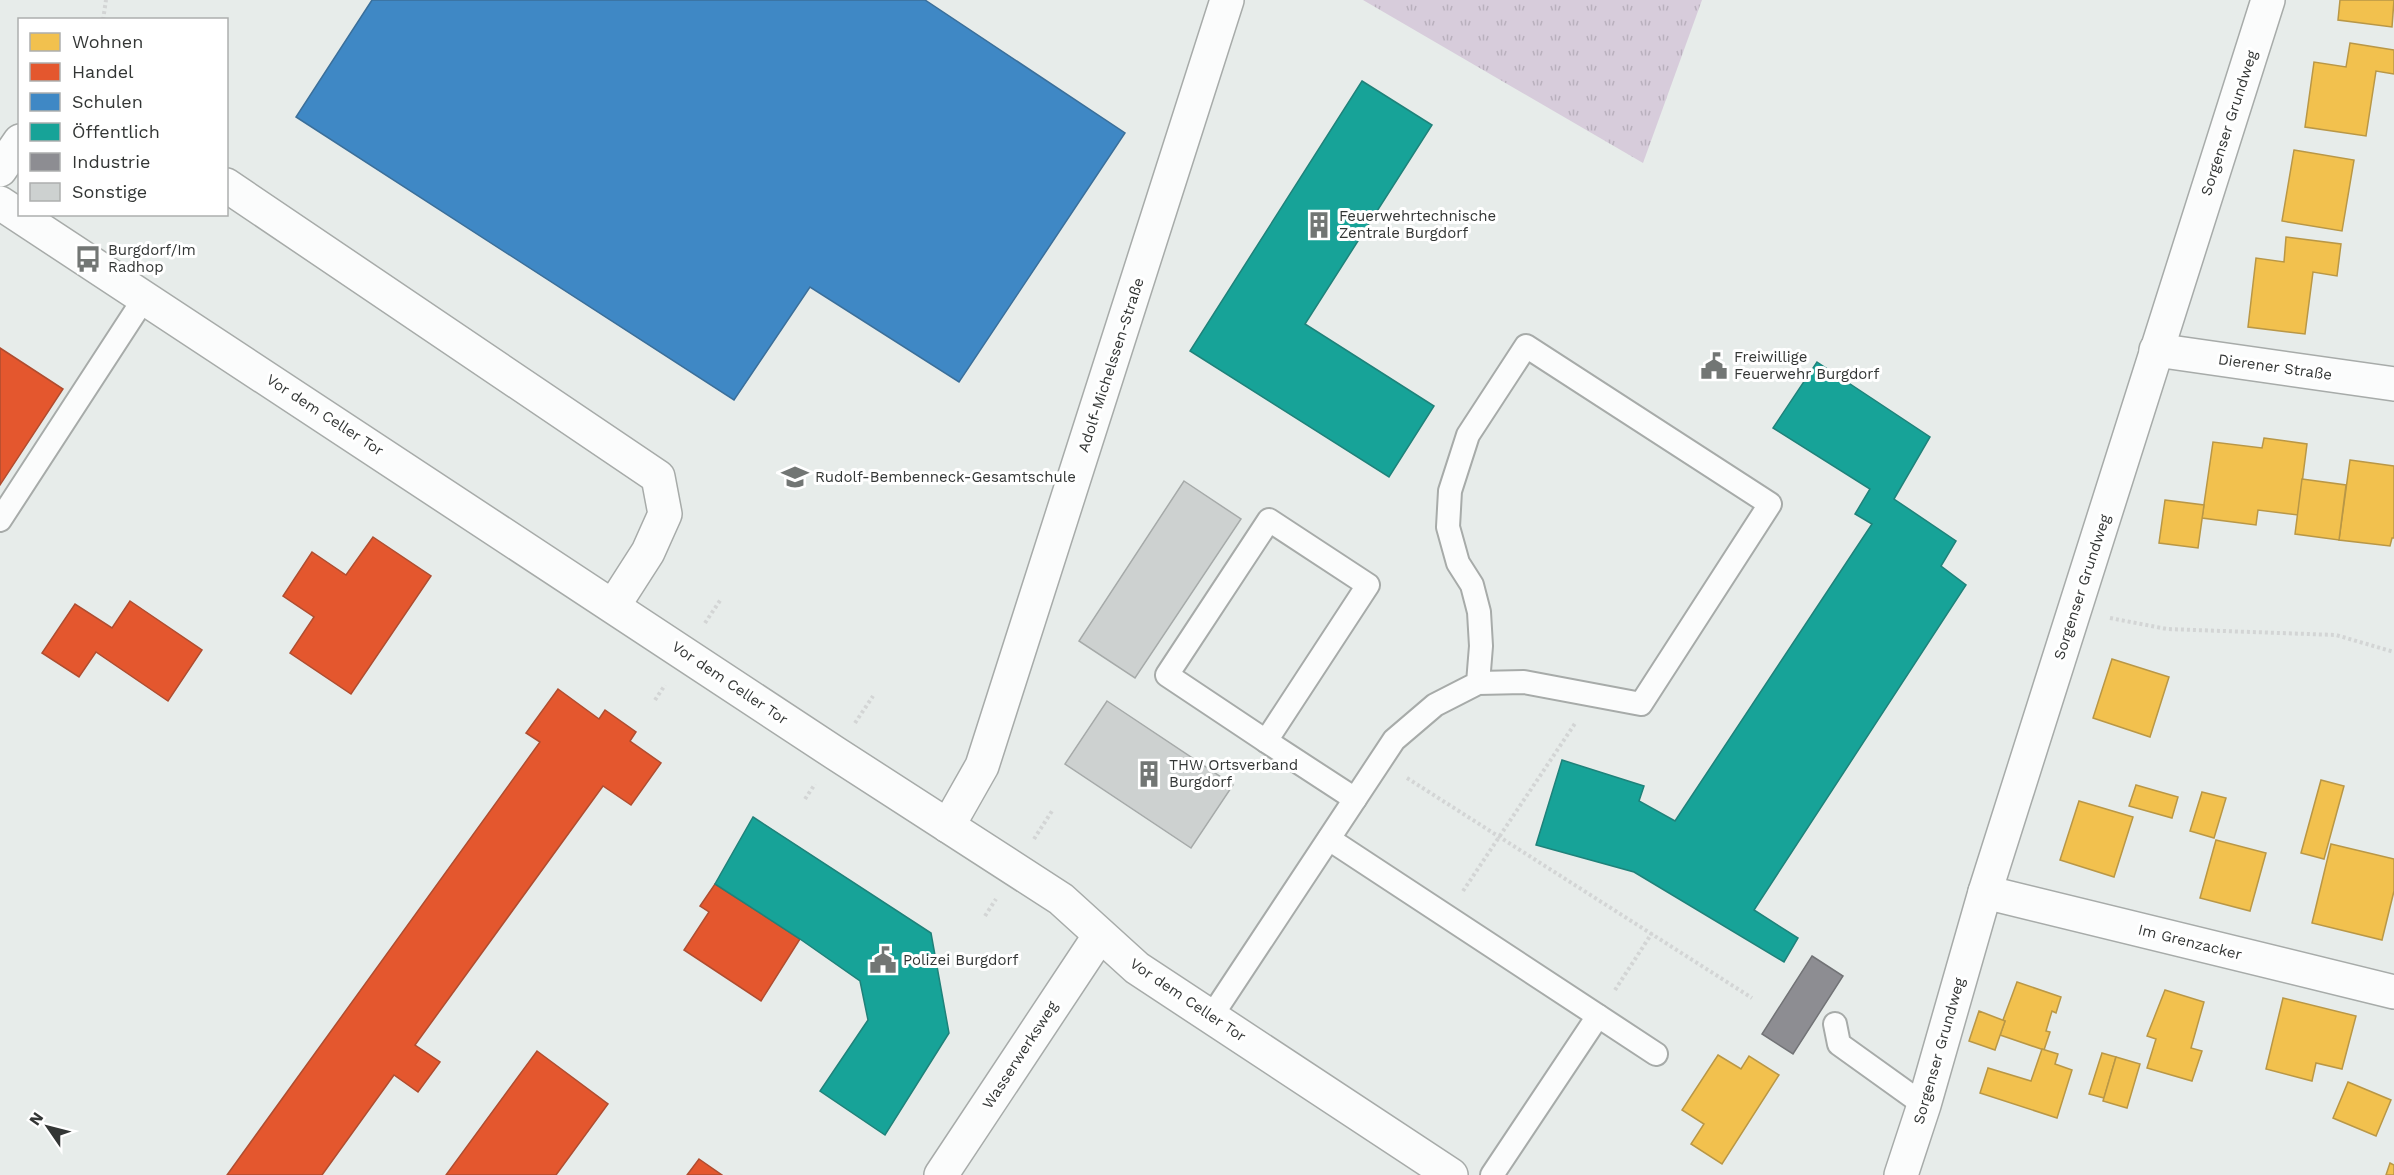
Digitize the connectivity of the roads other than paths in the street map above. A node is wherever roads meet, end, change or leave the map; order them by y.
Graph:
1 (1227, 0) edge
2 (2268, 0) edge
3 (18, 144) edge
4 (0, 170) edge
5 (228, 186) edge
6 (0, 203) edge
7 (18, 215) edge
8 (20, 216) edge
9 (145, 297) junction
10 (2156, 350) junction
11 (2394, 384) edge
12 (0, 520) edge
13 (614, 606) junction
14 (1478, 683) junction
15 (1266, 741) junction
16 (1355, 799) junction
17 (948, 826) junction
18 (1329, 839) junction
19 (1985, 892) junction
20 (1100, 935) junction
21 (2394, 992) edge
22 (1598, 1016) junction
23 (1211, 1017) junction
24 (1835, 1024) dead end
25 (1656, 1054) dead end
26 (1924, 1105) junction
27 (941, 1175) edge
28 (1451, 1175) edge
29 (1492, 1175) edge
30 (1901, 1175) edge

1 - 17 street, Adolf-Michelssen-Straße
2 - 10 street, Sorgenser Grundweg
3 - 4 street
5 - 13 street
6 - 7 street, Vor dem Celler Tor
8 - 9 street, Vor dem Celler Tor
9 - 12 lane
9 - 13 street, Vor dem Celler Tor
10 - 11 street, Dierener Straße
10 - 19 street, Sorgenser Grundweg
13 - 17 street, Vor dem Celler Tor
14 - 14 lane
14 - 16 lane
15 - 15 lane
15 - 16 lane
16 - 18 lane
17 - 20 street, Vor dem Celler Tor
18 - 22 lane
18 - 23 lane
19 - 21 street, Im Grenzacker
19 - 26 street, Sorgenser Grundweg
20 - 23 street, Vor dem Celler Tor
20 - 27 street, Wasserwerksweg
22 - 25 lane
22 - 29 lane
23 - 28 street, Vor dem Celler Tor
24 - 26 lane
26 - 30 street, Sorgenser Grundweg

